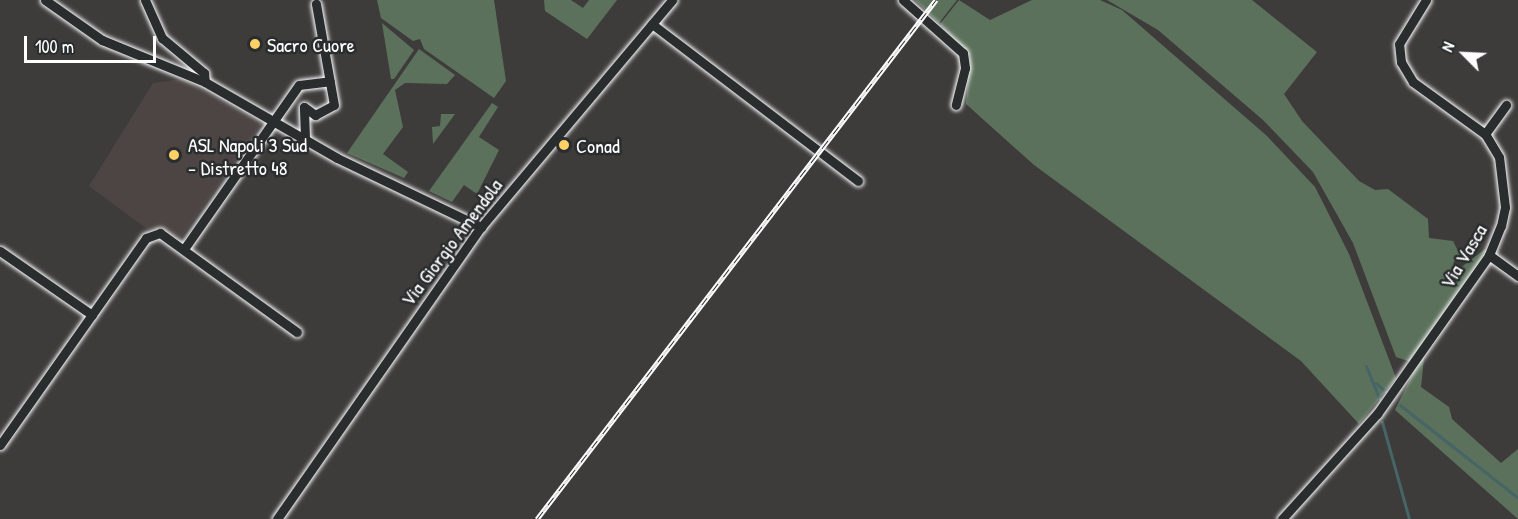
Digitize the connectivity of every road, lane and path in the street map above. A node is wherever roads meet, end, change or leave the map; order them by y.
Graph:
1 (45, 0) edge
2 (145, 0) edge
3 (672, 0) edge
4 (903, 0) edge
5 (1426, 0) edge
6 (316, 4) dead end
7 (652, 24) junction
8 (330, 81) junction
9 (205, 82) junction
10 (956, 105) dead end
11 (1506, 105) dead end
12 (275, 119) junction
13 (1485, 134) junction
14 (305, 138) junction
15 (858, 181) dead end
16 (481, 227) junction
17 (184, 249) junction
18 (0, 251) edge
19 (1489, 255) junction
20 (1518, 276) edge
21 (92, 315) junction
22 (297, 332) dead end
23 (0, 445) edge
24 (277, 519) edge
25 (1282, 519) edge

1 - 9 street
2 - 9 street
3 - 7 street, Via Giorgio Amendola
4 - 10 street
5 - 13 street, Via Vasca
6 - 8 street
7 - 15 street
7 - 16 street, Via Giorgio Amendola
8 - 12 street
8 - 14 street
9 - 12 street
11 - 13 street
12 - 14 street
12 - 17 street
13 - 19 street, Via Vasca
14 - 16 street
16 - 24 street, Via Giorgio Amendola
17 - 21 street
17 - 22 street
18 - 21 street
19 - 20 street
19 - 25 street, Via Vasca
21 - 23 street

